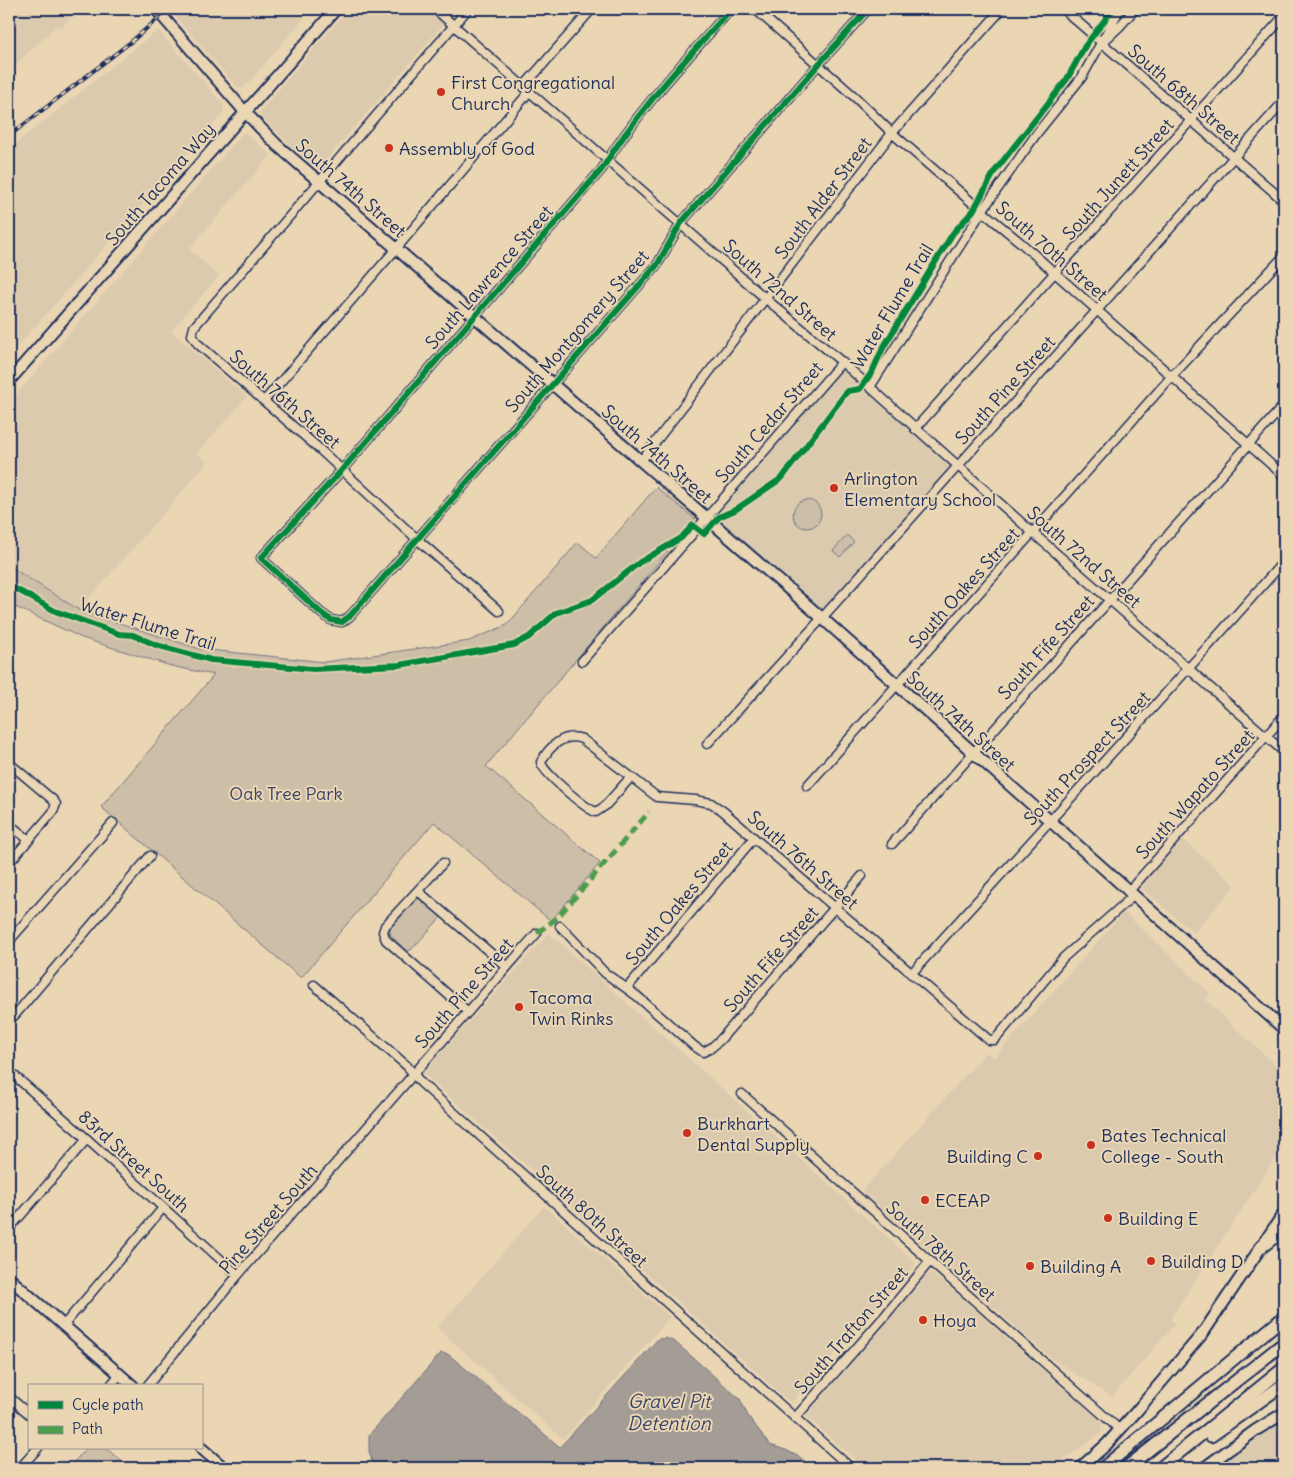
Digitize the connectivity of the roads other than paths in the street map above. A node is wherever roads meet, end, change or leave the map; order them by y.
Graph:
1 (156, 9) edge
2 (336, 9) edge
3 (435, 9) edge
4 (468, 9) edge
5 (592, 9) edge
6 (731, 9) edge
7 (755, 9) edge
8 (868, 9) edge
9 (1002, 9) edge
10 (1063, 9) edge
11 (1120, 9) edge
12 (1135, 9) edge
13 (1284, 16) edge
14 (454, 25) junction
15 (1102, 42) junction
16 (818, 65) junction
17 (527, 89) junction
18 (1284, 101) edge
19 (245, 112) junction
20 (1191, 120) junction
21 (892, 132) junction
22 (1234, 157) junction
23 (608, 160) junction
24 (318, 182) junction
25 (1284, 201) edge
26 (982, 211) junction
27 (681, 223) junction
28 (396, 249) junction
29 (1284, 256) edge
30 (1054, 273) junction
31 (766, 298) junction
32 (1096, 310) junction
33 (474, 317) junction
34 (842, 362) junction
35 (1172, 376) junction
36 (9, 381) edge
37 (552, 384) junction
38 (870, 387) junction
39 (264, 400) junction
40 (1284, 405) edge
41 (915, 429) junction
42 (1248, 444) junction
43 (641, 461) junction
44 (958, 466) junction
45 (341, 471) junction
46 (1284, 476) edge
47 (707, 518) junction
48 (1033, 533) junction
49 (417, 539) junction
50 (1284, 561) edge
51 (1109, 599) junction
52 (499, 611) dead end
53 (822, 618) junction
54 (342, 622) joint
55 (582, 661) dead end
56 (1189, 669) junction
57 (898, 686) junction
58 (1284, 716) edge
59 (1266, 736) junction
60 (707, 744) dead end
61 (1284, 752) edge
62 (972, 753) junction
63 (9, 763) edge
64 (630, 778) junction
65 (807, 786) dead end
66 (1049, 821) junction
67 (113, 823) dead end
68 (9, 824) edge
69 (754, 838) junction
70 (29, 840) junction
71 (892, 844) dead end
72 (150, 856) dead end
73 (9, 863) edge
74 (443, 863) dead end
75 (862, 876) dead end
76 (418, 891) junction
77 (1131, 894) junction
78 (835, 907) junction
79 (560, 926) dead end
80 (537, 933) dead end
81 (9, 941) edge
82 (507, 967) junction
83 (911, 974) junction
84 (314, 985) dead end
85 (627, 988) junction
86 (468, 1012) junction
87 (9, 1020) edge
88 (1284, 1029) edge
89 (994, 1040) joint
90 (9, 1072) edge
91 (413, 1074) junction
92 (742, 1094) dead end
93 (87, 1139) junction
94 (163, 1208) junction
95 (1284, 1213) edge
96 (9, 1229) edge
97 (1284, 1230) edge
98 (1260, 1248) junction
99 (930, 1262) junction
100 (238, 1275) junction
101 (9, 1278) edge
102 (1284, 1317) edge
103 (63, 1326) junction
104 (1284, 1343) edge
105 (1284, 1368) edge
106 (120, 1374) junction
107 (112, 1384) edge
108 (131, 1384) edge
109 (149, 1384) edge
110 (1284, 1384) edge
111 (9, 1397) edge
112 (28, 1413) edge
113 (1284, 1414) edge
114 (795, 1418) junction
115 (1120, 1430) junction
116 (202, 1449) edge
117 (36, 1450) edge
118 (20, 1468) edge
119 (224, 1468) edge
120 (851, 1468) edge
121 (1080, 1468) edge
122 (1103, 1468) edge
123 (1126, 1468) edge
124 (1160, 1468) edge
125 (1164, 1468) edge
126 (1204, 1468) edge

1 - 19 main road, South 74th Street
2 - 19 main road, South Tacoma Way
3 - 14 street, South 72nd Street
4 - 14 street
5 - 17 street
6 - 23 street, South Lawrence Street
7 - 16 street, South 70th Street
8 - 16 street, South Montgomery Street
9 - 21 street, South Alder Street
10 - 15 street, South 68th Street
11 - 15 street
12 - 15 street
13 - 20 street, South Junett Street
14 - 17 street, South 72nd Street
14 - 24 street
15 - 20 street, South 68th Street
15 - 26 street
16 - 21 street, South 70th Street
16 - 27 street, South Montgomery Street
17 - 23 street, South 72nd Street
17 - 28 street
18 - 22 street, South Pine Street
19 - 24 main road, South 74th Street
19 - 36 main road, South Tacoma Way
20 - 22 street, South 68th Street
20 - 30 street, South Junett Street
21 - 26 street, South 70th Street
21 - 31 street, South Alder Street
22 - 25 street, South 68th Street
22 - 32 street, South Pine Street
23 - 27 street, South 72nd Street
23 - 33 street, South Lawrence Street
24 - 28 main road, South 74th Street
24 - 39 street, South 76th Street
26 - 30 street, South 70th Street
26 - 38 street
27 - 31 street, South 72nd Street
27 - 37 street, South Montgomery Street
28 - 33 main road, South 74th Street
28 - 39 street
29 - 35 street, South Oakes Street
30 - 32 street, South 70th Street
30 - 41 street, South Junett Street
31 - 34 street, South 72nd Street
31 - 43 street, South Alder Street
32 - 35 street, South 70th Street
32 - 44 street, South Pine Street
33 - 37 main road, South 74th Street
33 - 45 street, South Lawrence Street
34 - 38 street, South 72nd Street
34 - 47 street, South Cedar Street
35 - 42 street, South 70th Street
35 - 48 street, South Oakes Street
37 - 43 main road, South 74th Street
37 - 49 street, South Montgomery Street
38 - 41 street, South 72nd Street
39 - 45 street, South 76th Street
40 - 42 street, South Fife Street
41 - 44 street, South 72nd Street
42 - 46 street, South 70th Street
42 - 51 street, South Fife Street
43 - 47 main road, South 74th Street
44 - 48 street, South 72nd Street
44 - 53 street, South Pine Street
45 - 49 street, South 76th Street
45 - 54 street, South Lawrence Street
47 - 53 main road, South 74th Street
47 - 55 street, South Cedar Street
48 - 51 street, South 72nd Street
48 - 57 street, South Oakes Street
49 - 52 street, South 76th Street
49 - 54 street, South Montgomery Street
50 - 56 street, South Prospect Street
51 - 56 street, South 72nd Street
51 - 62 street, South Fife Street
53 - 57 main road, South 74th Street
53 - 60 street, South Pine Street
56 - 59 street, South 72nd Street
56 - 66 street, South Prospect Street
57 - 62 main road, South 74th Street
57 - 65 street, South Oakes Street
58 - 59 street, South Wapato Street
59 - 61 street, South 72nd Street
59 - 77 street, South Wapato Street
62 - 66 main road, South 74th Street
62 - 71 street, South Fife Street
63 - 70 street
64 - 64 street, South 76th Street
64 - 69 street, South 76th Street
66 - 77 main road, South 74th Street
66 - 83 street, South Prospect Street
67 - 81 street
68 - 70 street
69 - 78 street, South 76th Street
69 - 85 street, South Oakes Street
70 - 73 street
72 - 87 street
74 - 76 street
75 - 78 street, South Fife Street
76 - 82 street
76 - 86 street
77 - 88 main road, South 74th Street
77 - 89 street, South Wapato Street
78 - 83 street, South 76th Street
78 - 85 street, South Fife Street
79 - 85 street
80 - 82 street, South Pine Street
82 - 86 street, South Pine Street
83 - 89 street, South 76th Street
84 - 91 street, South 80th Street
86 - 91 street, South Pine Street
90 - 93 street, 83rd Street South
91 - 100 street, Pine Street South
91 - 114 street, South 80th Street
92 - 99 street, South 78th Street
93 - 94 street, 83rd Street South
93 - 96 street
94 - 100 street, 83rd Street South
94 - 103 street
95 - 98 main road
97 - 98 highway
98 - 115 main road
99 - 114 street, South Trafton Street
99 - 115 street, South 78th Street
100 - 109 street, Pine Street South
101 - 103 main road
102 - 122 highway
103 - 106 main road
104 - 123 highway
105 - 124 highway
106 - 107 street
106 - 108 main road
110 - 125 highway
111 - 112 street
113 - 126 main road
114 - 120 street, South 80th Street
115 - 121 main road
116 - 119 main road
117 - 118 street

